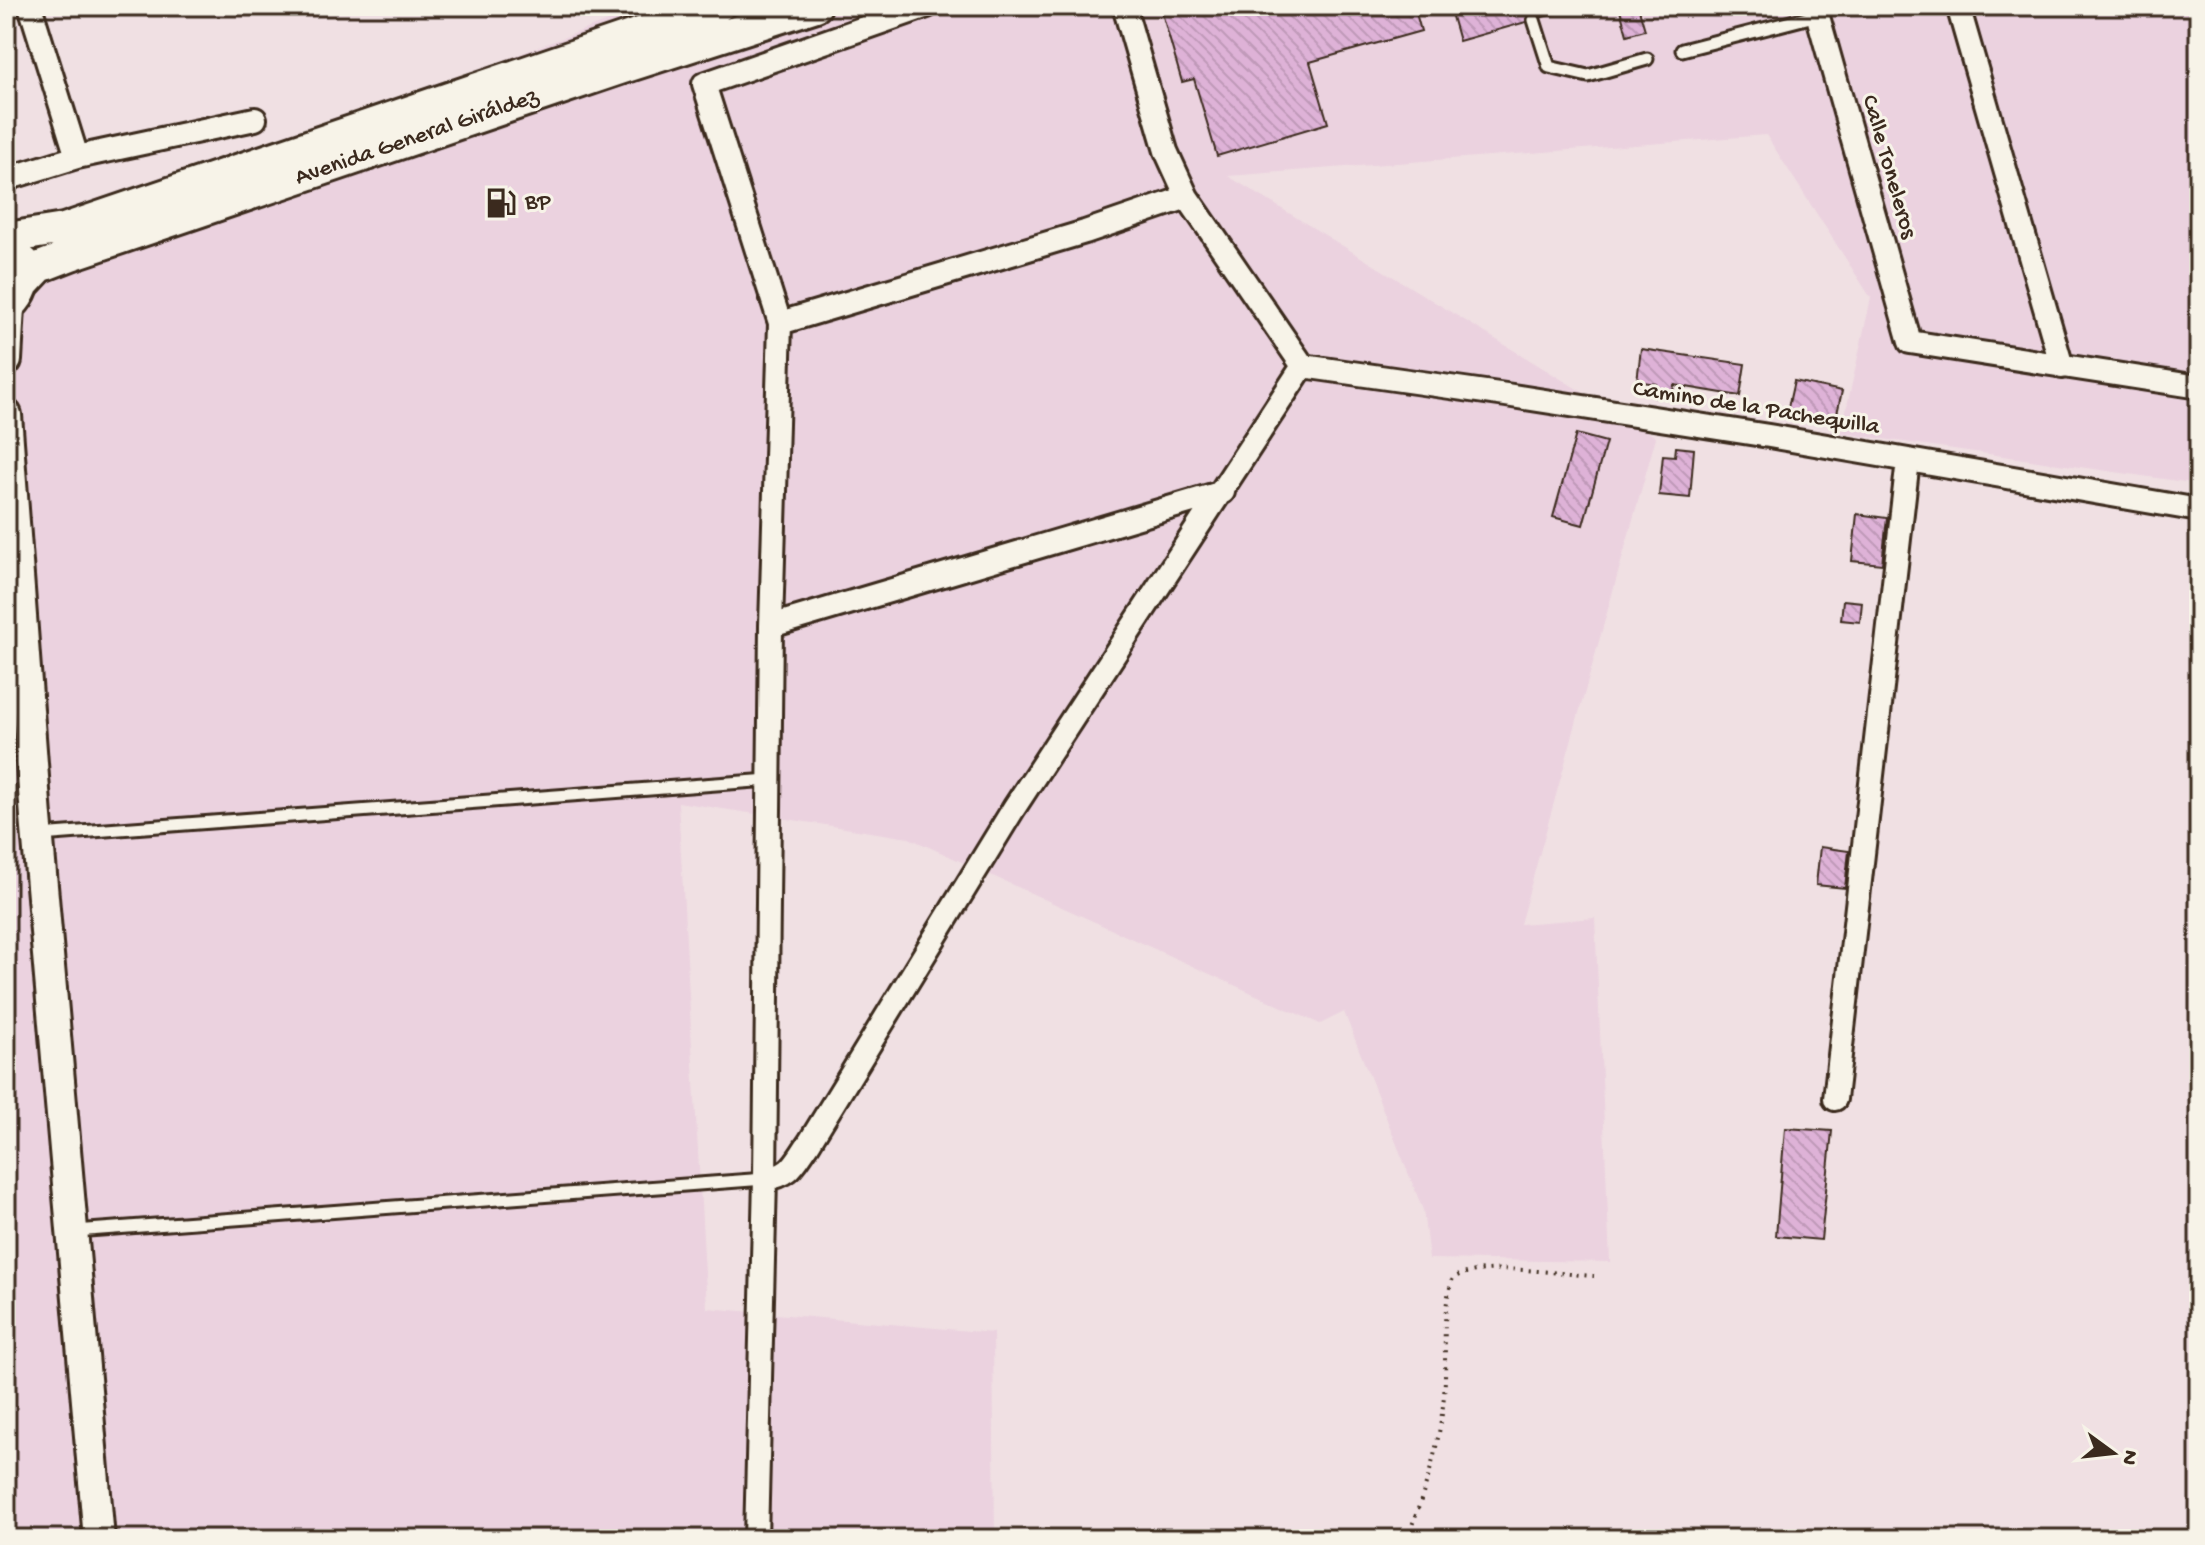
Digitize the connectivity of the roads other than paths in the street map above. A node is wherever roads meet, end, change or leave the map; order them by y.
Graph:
1 (30, 6) edge
2 (719, 6) edge
3 (816, 6) edge
4 (927, 6) edge
5 (1124, 6) edge
6 (1958, 6) edge
7 (1816, 10) edge
8 (1534, 20) dead end
9 (1682, 50) dead end
10 (1647, 59) dead end
11 (255, 119) dead end
12 (77, 157) junction
13 (6, 179) edge
14 (1187, 197) junction
15 (6, 237) edge
16 (13, 300) edge
17 (780, 323) junction
18 (6, 360) edge
19 (1303, 366) junction
20 (2062, 367) junction
21 (2199, 387) edge
22 (6, 415) edge
23 (1908, 460) junction
24 (1223, 492) junction
25 (2199, 510) edge
26 (771, 626) junction
27 (769, 780) junction
28 (37, 835) junction
29 (1835, 1099) dead end
30 (765, 1179) junction
31 (71, 1232) junction
32 (99, 1539) edge
33 (756, 1539) edge

1 - 12 street
2 - 15 main road, Avenida General Giráldez
3 - 16 main road, Avenida General Giráldez
4 - 17 street
5 - 14 street
6 - 20 street
7 - 9 lane
7 - 20 street, Calle Toneleros
8 - 10 lane
11 - 12 street
12 - 13 street
14 - 17 street
14 - 19 street
15 - 16 main road
16 - 18 main road
17 - 26 street
19 - 23 street, Camino de la Pachequilla
19 - 24 street
20 - 21 street
22 - 28 main road
23 - 25 street, Camino de la Pachequilla
23 - 29 street
24 - 26 street
24 - 30 street
26 - 27 street
27 - 28 lane
27 - 30 street
28 - 31 main road
30 - 31 lane
30 - 33 street
31 - 32 main road

